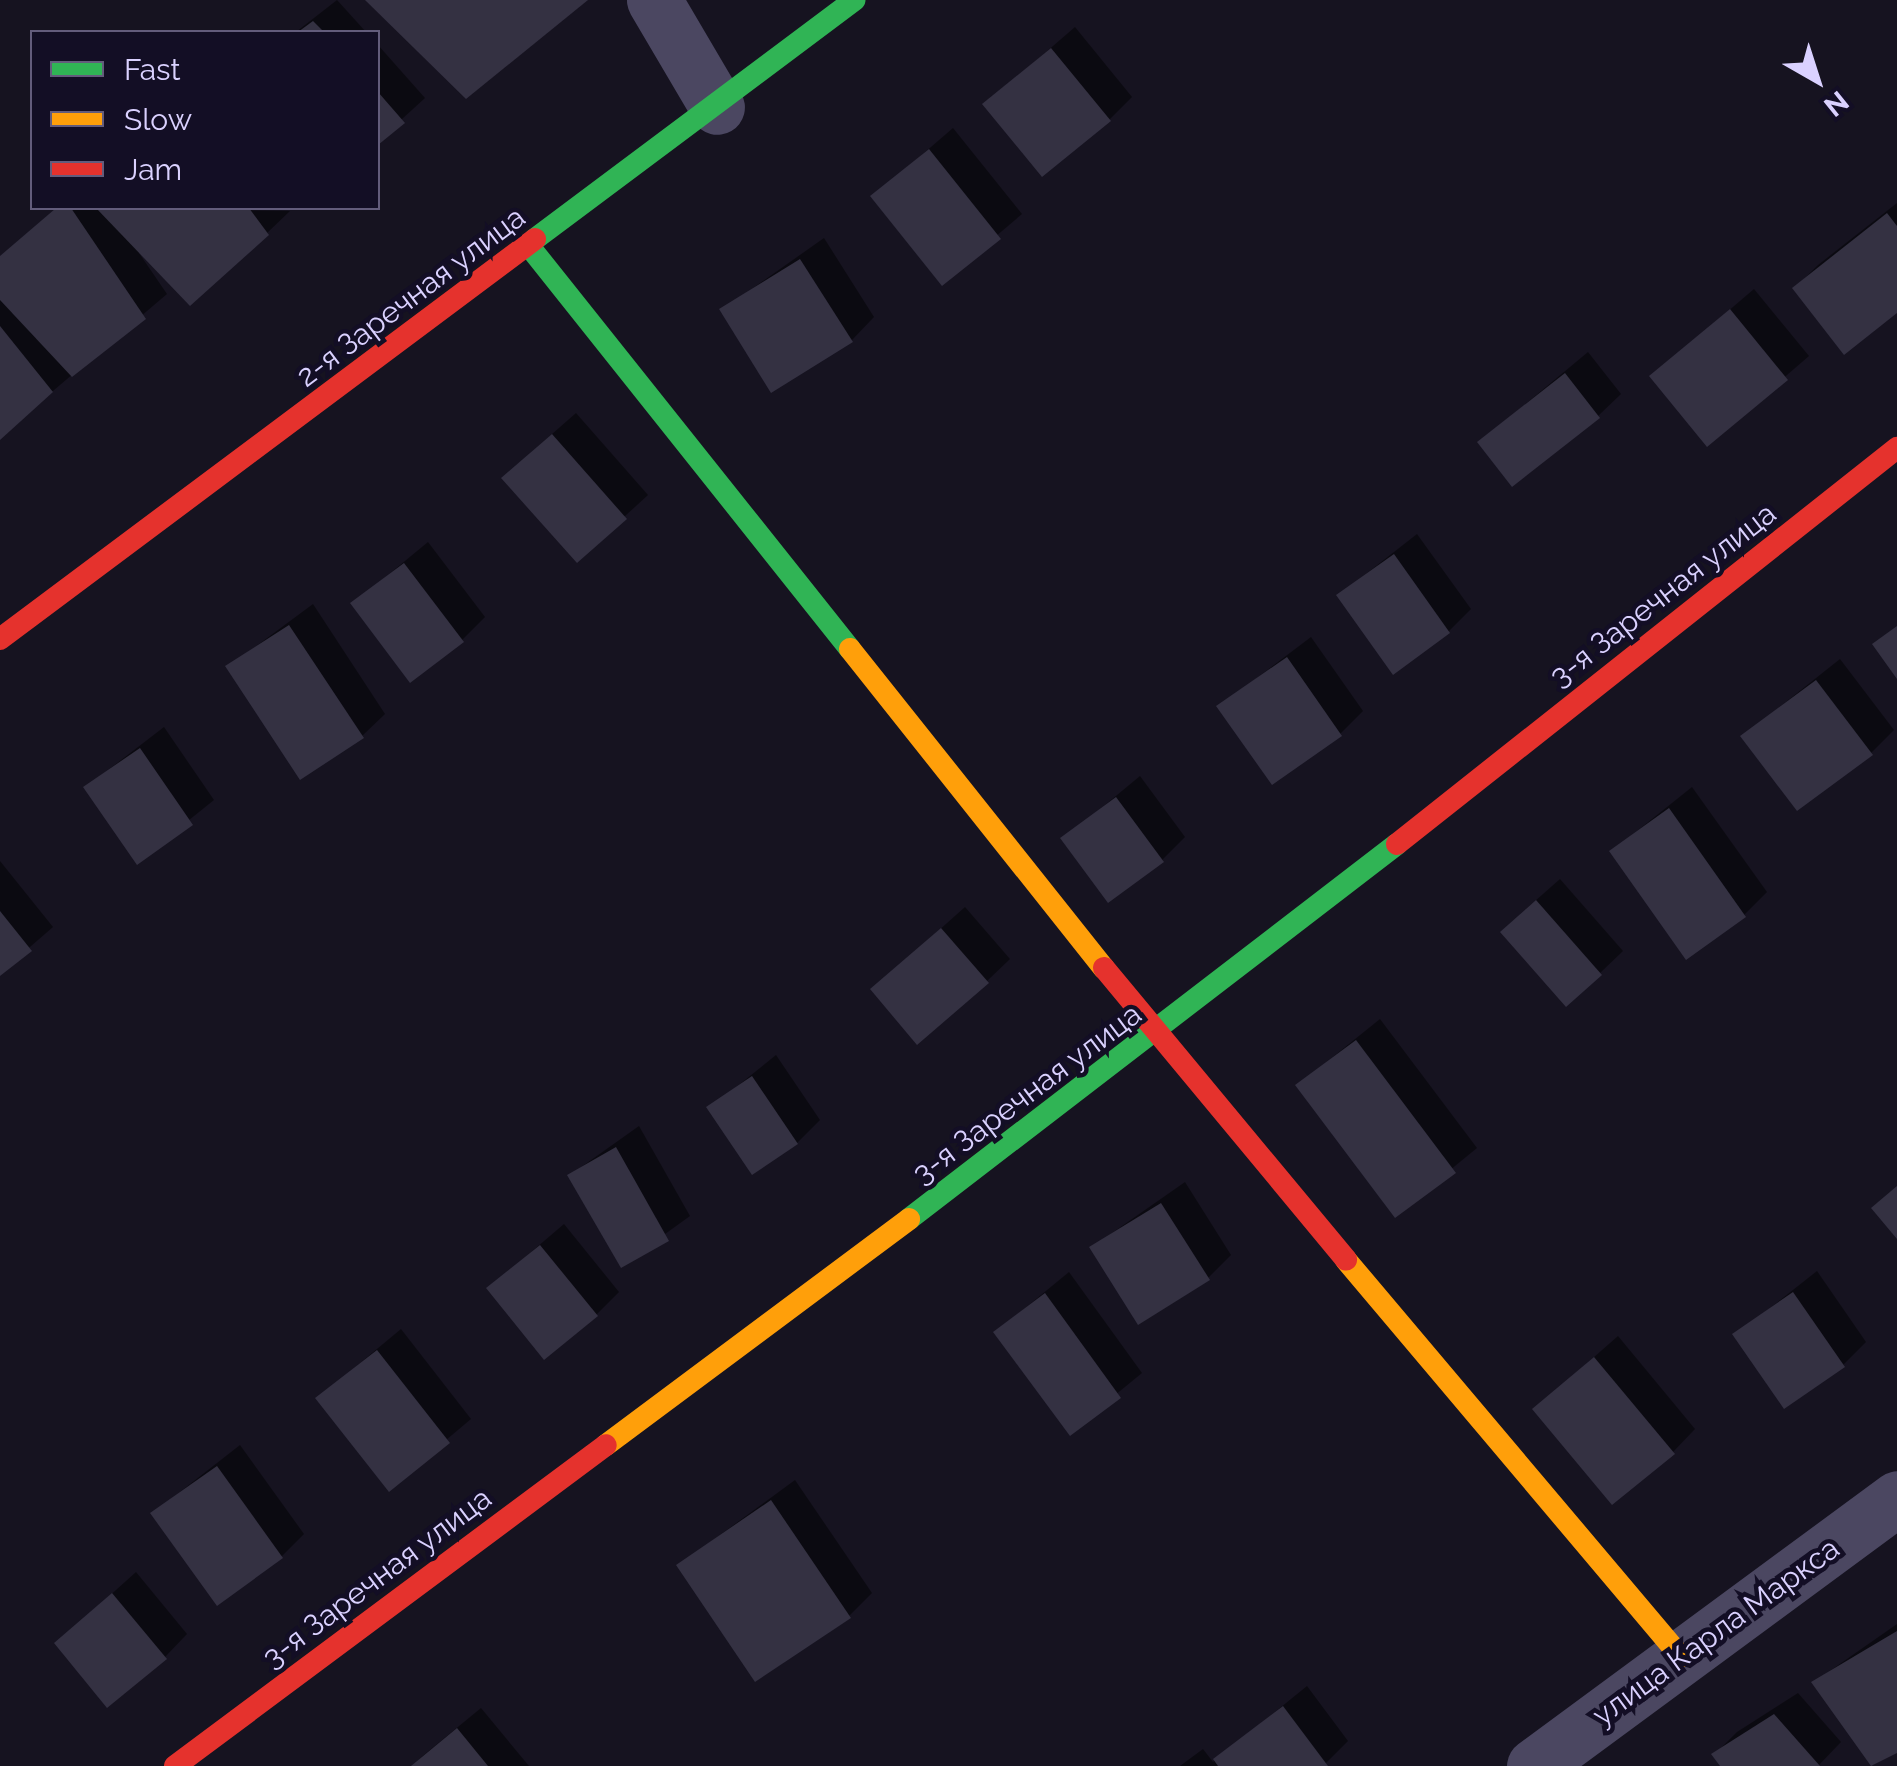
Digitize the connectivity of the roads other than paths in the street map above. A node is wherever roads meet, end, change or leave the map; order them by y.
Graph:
1 (654, 0) edge
2 (854, 0) edge
3 (717, 107) junction
4 (530, 246) junction
5 (1897, 448) edge
6 (0, 639) edge
7 (1157, 1035) junction
8 (1897, 1498) edge
9 (1681, 1657) junction
10 (175, 1766) edge
11 (1534, 1766) edge

1 - 3 street
2 - 3 street, 2-я Заречная улица
3 - 4 street, 2-я Заречная улица
4 - 6 street, 2-я Заречная улица
4 - 7 street
5 - 7 street, 3-я Заречная улица
7 - 9 street
7 - 10 street, 3-я Заречная улица
8 - 9 street, улица Карла Маркса
9 - 11 street, улица Карла Маркса

